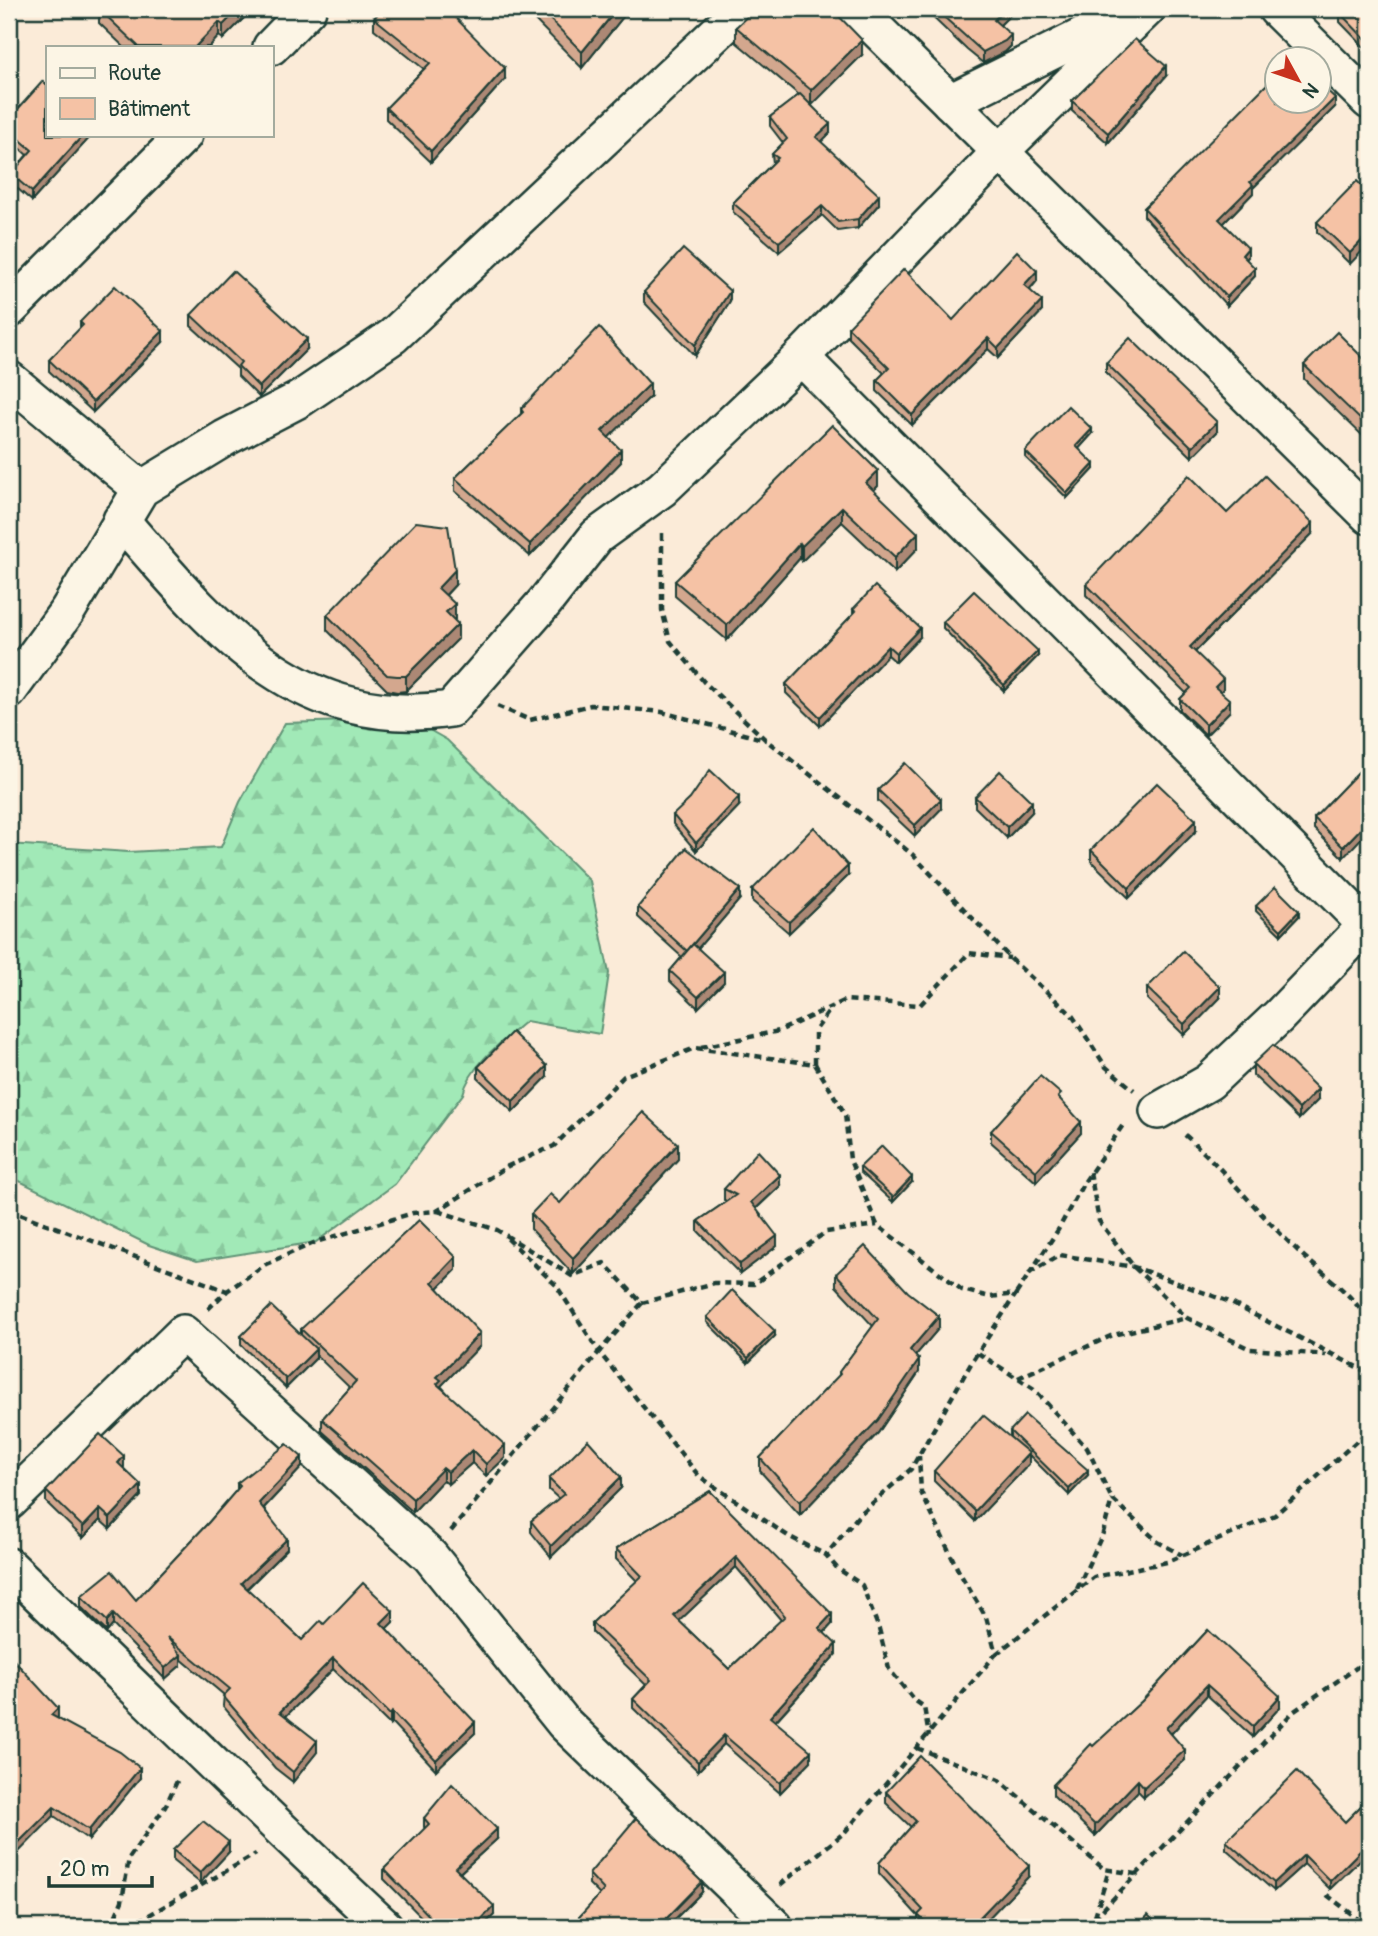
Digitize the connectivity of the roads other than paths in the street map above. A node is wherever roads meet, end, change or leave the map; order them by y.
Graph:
1 (309, 9) edge
2 (743, 9) edge
3 (856, 9) edge
4 (1138, 9) edge
5 (1147, 9) edge
6 (1276, 9) edge
7 (272, 46) edge
8 (950, 102) junction
9 (1369, 102) edge
10 (183, 136) edge
11 (1000, 152) junction
12 (9, 310) edge
13 (801, 357) junction
14 (9, 379) edge
15 (141, 489) junction
16 (1369, 516) edge
17 (121, 520) junction
18 (9, 691) edge
19 (1368, 925) edge
20 (1158, 1111) road end
21 (9, 1502) edge
22 (9, 1566) edge
23 (752, 1920) edge
24 (385, 1927) edge

1 - 7 street
2 - 15 street
3 - 8 street
4 - 8 street
5 - 11 street
6 - 9 street
8 - 11 street
10 - 12 street
11 - 13 street
11 - 16 street
13 - 17 street
13 - 19 street
14 - 15 street
15 - 17 street
17 - 18 street
19 - 20 street
21 - 23 street
22 - 24 street

